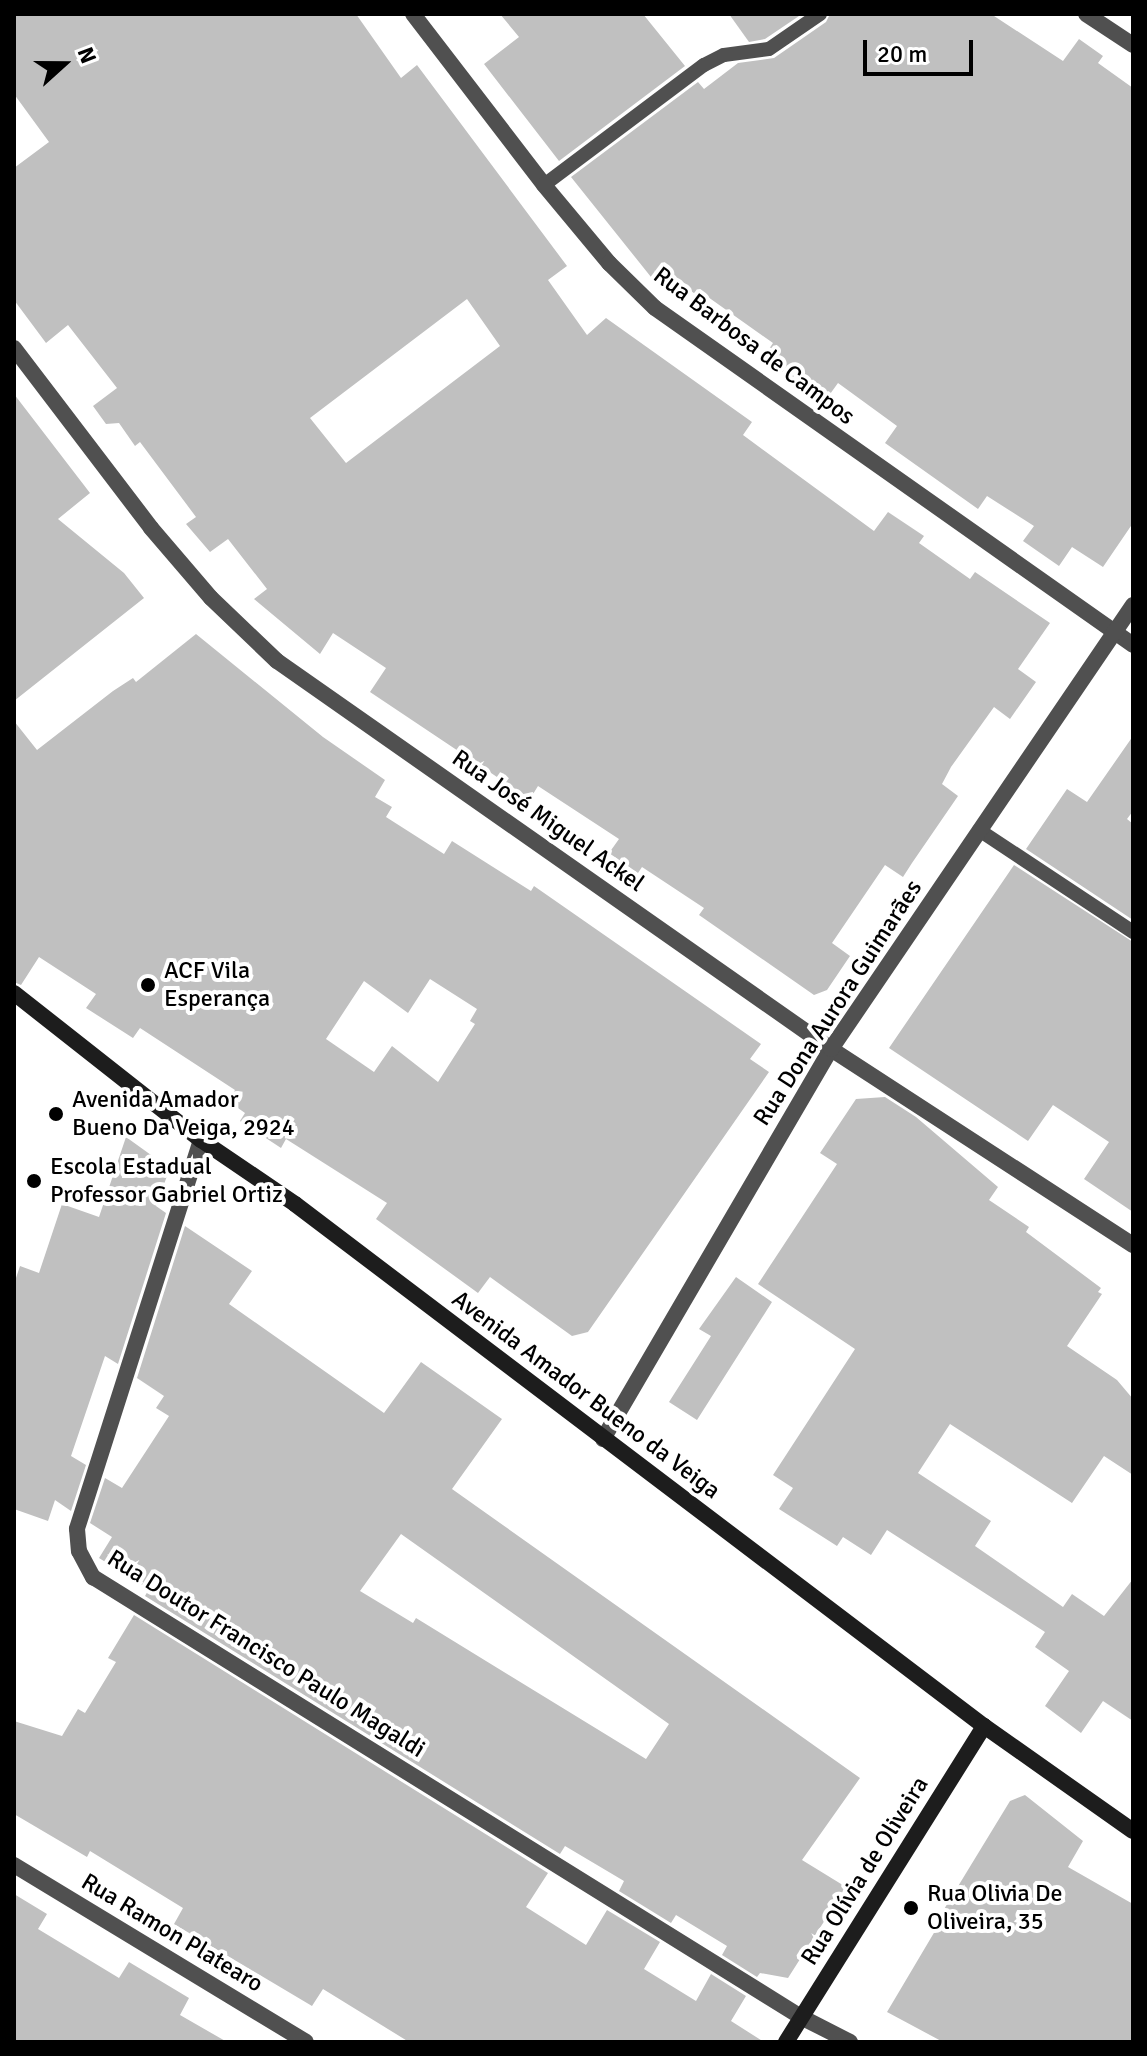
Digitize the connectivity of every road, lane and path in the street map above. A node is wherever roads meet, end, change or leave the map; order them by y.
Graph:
1 (413, 14) edge
2 (820, 14) edge
3 (1086, 14) edge
4 (1133, 45) edge
5 (544, 185) junction
6 (14, 348) edge
7 (1133, 605) edge
8 (1115, 632) junction
9 (1133, 645) edge
10 (979, 830) junction
11 (1133, 932) edge
12 (14, 993) edge
13 (831, 1049) junction
14 (201, 1140) junction
15 (1133, 1245) edge
16 (603, 1439) junction
17 (984, 1726) junction
18 (1133, 1831) edge
19 (14, 1865) edge
20 (801, 2017) junction
21 (306, 2042) edge
22 (786, 2042) edge
23 (850, 2042) edge

1 - 5 street, Rua Barbosa de Campos
2 - 5 lane
3 - 4 street
5 - 8 street, Rua Barbosa de Campos
6 - 13 street, Rua José Miguel Ackel
7 - 8 street, Rua Dona Aurora Guimarães
8 - 9 street, Rua Barbosa de Campos
8 - 10 street, Rua Dona Aurora Guimarães
10 - 11 lane
10 - 13 street, Rua Dona Aurora Guimarães
12 - 14 main road, Avenida Amador Bueno da Veiga
13 - 15 street, Rua José Miguel Ackel
13 - 16 street, Rua Dona Aurora Guimarães
14 - 16 main road, Avenida Amador Bueno da Veiga
14 - 20 street, Rua Doutor Francisco Paulo Magaldi
16 - 17 main road, Avenida Amador Bueno da Veiga
17 - 18 main road, Avenida Amador Bueno da Veiga
17 - 20 main road, Rua Olívia de Oliveira
19 - 21 street, Rua Ramon Platearo
20 - 22 main road, Rua Olívia de Oliveira
20 - 23 street, Rua Doutor Francisco Paulo Magaldi

